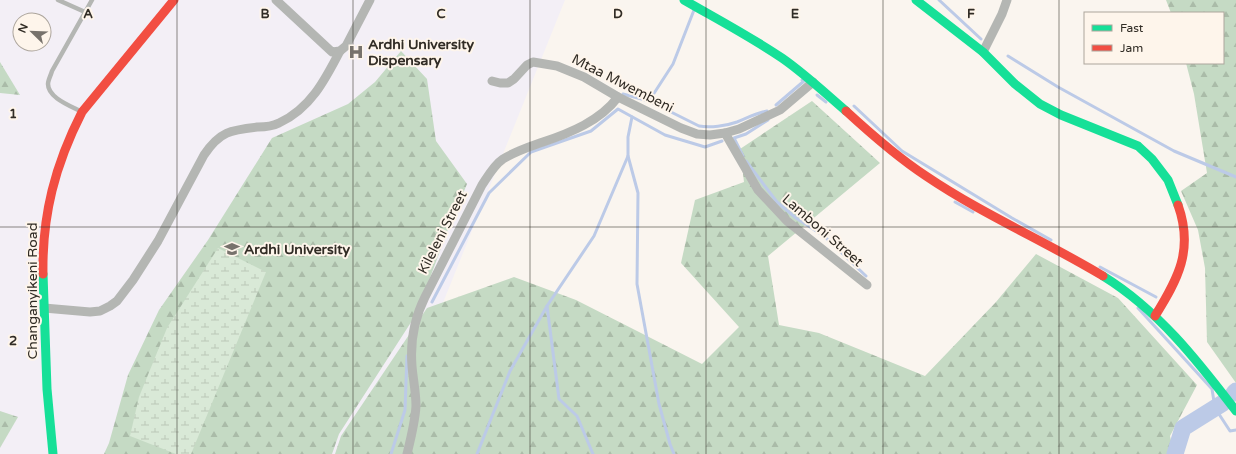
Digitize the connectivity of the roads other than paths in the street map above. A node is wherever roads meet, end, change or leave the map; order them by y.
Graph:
1 (58, 0) edge
2 (92, 0) edge
3 (174, 0) edge
4 (276, 0) edge
5 (370, 0) edge
6 (916, 0) edge
7 (1007, 0) edge
8 (689, 1) edge
9 (85, 12) junction
10 (340, 51) junction
11 (984, 52) junction
12 (492, 80) dead end
13 (813, 82) junction
14 (618, 97) junction
15 (82, 112) junction
16 (725, 134) junction
17 (867, 285) dead end
18 (44, 308) junction
19 (1155, 316) junction
20 (1236, 411) edge
21 (53, 454) edge
22 (407, 454) edge

1 - 9 lane
2 - 9 lane
3 - 15 street, Changanyikeni Road
4 - 10 street
5 - 10 street
6 - 11 street
7 - 11 street
8 - 13 street
9 - 15 lane
10 - 18 street
11 - 19 street
12 - 14 street, Mtaa Mwembeni
13 - 16 street, Mtaa Mwembeni
13 - 19 street
14 - 16 street, Mtaa Mwembeni
14 - 22 street, Kileleni Street
15 - 18 street, Changanyikeni Road
16 - 17 street, Lamboni Street
18 - 21 street, Changanyikeni Road
19 - 20 street

